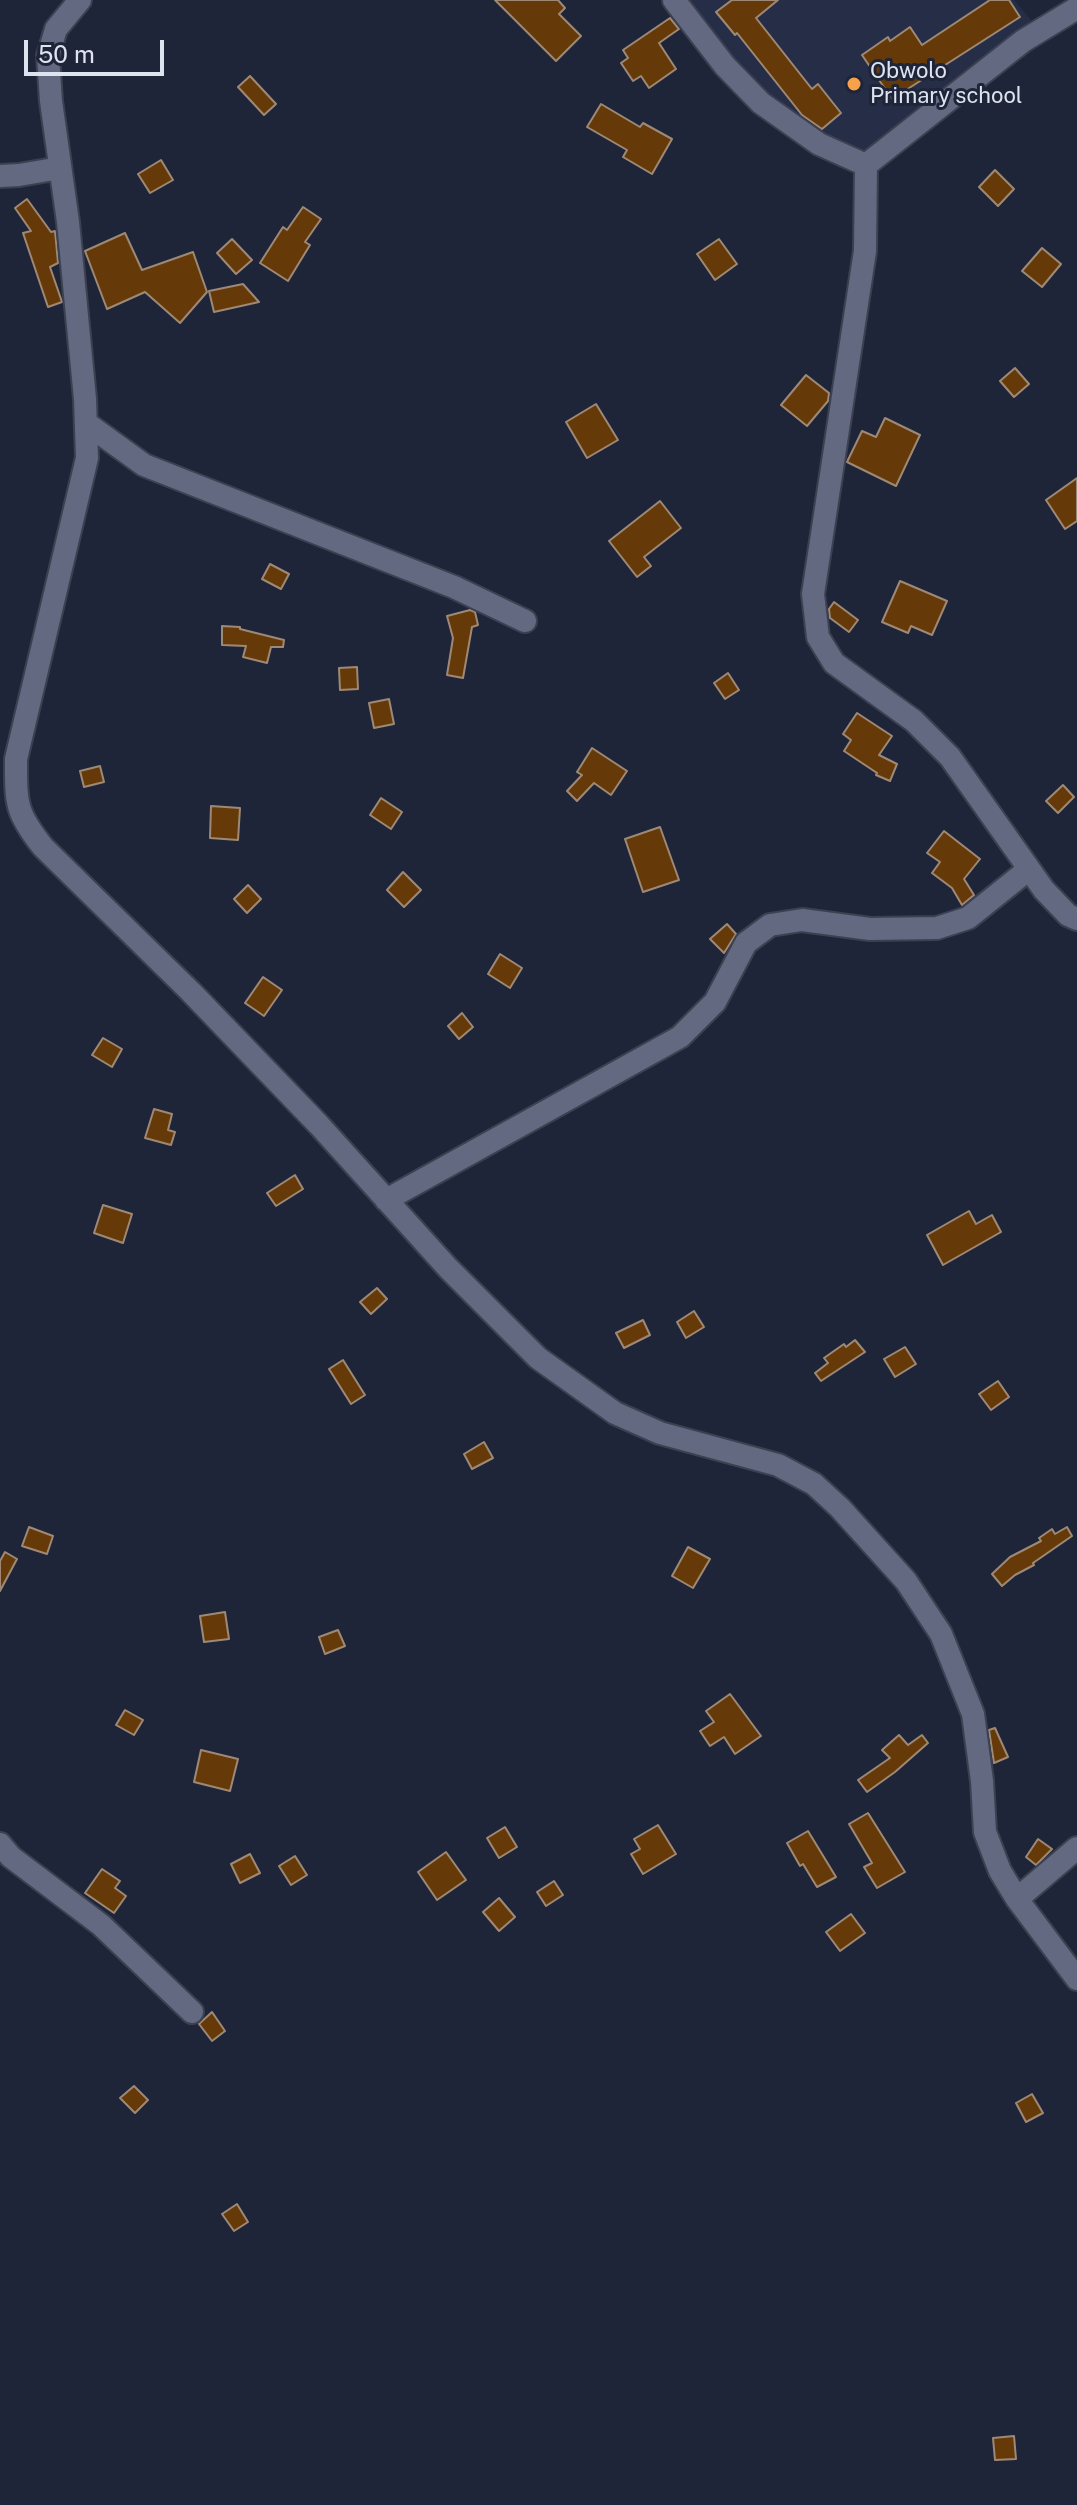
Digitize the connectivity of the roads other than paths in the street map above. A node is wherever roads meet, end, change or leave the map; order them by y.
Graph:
1 (80, 0) edge
2 (674, 0) edge
3 (1077, 8) edge
4 (866, 165) junction
5 (60, 168) junction
6 (0, 176) edge
7 (86, 423) junction
8 (525, 621) dead end
9 (8, 761) edge
10 (1029, 869) junction
11 (1077, 919) edge
12 (386, 1200) junction
13 (0, 1844) edge
14 (1077, 1848) edge
15 (1017, 1899) junction
16 (1077, 1979) edge
17 (192, 2012) dead end

1 - 5 street
2 - 4 street
3 - 4 street
4 - 10 street
5 - 6 street
5 - 7 street
7 - 8 street
7 - 9 street
9 - 12 street
10 - 11 street
10 - 12 street
12 - 15 street
13 - 17 street
14 - 15 street
15 - 16 street

